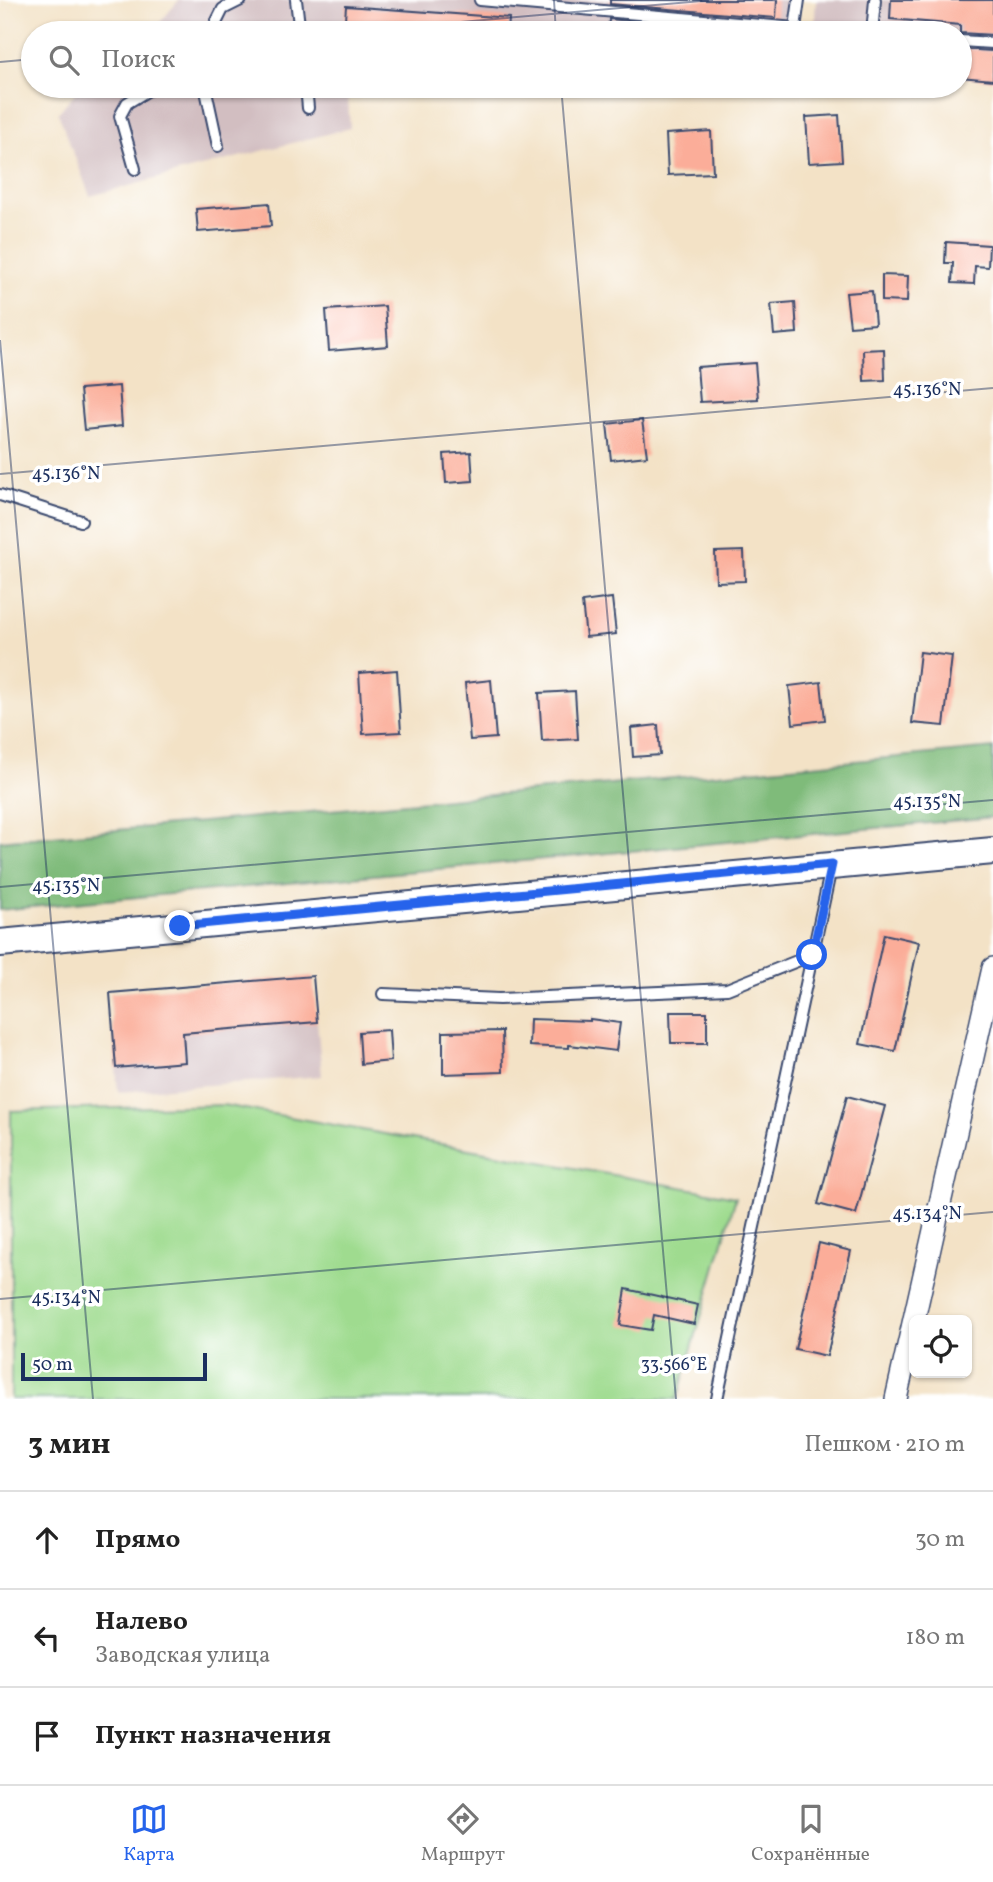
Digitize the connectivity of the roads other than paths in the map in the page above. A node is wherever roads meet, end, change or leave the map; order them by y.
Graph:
1 (242, 0) edge
2 (296, 0) edge
3 (480, 0) edge
4 (799, 0) edge
5 (875, 0) edge
6 (217, 21) edge
7 (299, 21) edge
8 (716, 21) edge
9 (796, 21) edge
10 (873, 21) edge
11 (972, 42) edge
12 (993, 43) edge
13 (135, 98) edge
14 (208, 98) edge
15 (307, 98) edge
16 (308, 108) dead end
17 (218, 145) dead end
18 (135, 169) dead end
19 (0, 495) edge
20 (81, 521) dead end
21 (993, 851) edge
22 (832, 864) junction
23 (0, 943) edge
24 (812, 955) junction
25 (993, 968) edge
26 (383, 993) dead end
27 (717, 1399) edge
28 (896, 1399) edge

1 - 6 lane
2 - 7 lane
3 - 8 lane
4 - 9 lane
5 - 10 lane
11 - 12 lane
13 - 18 lane
14 - 17 lane
15 - 16 lane
19 - 20 lane
21 - 22 street
22 - 23 street
22 - 24 lane
24 - 26 lane
24 - 27 lane
25 - 28 street

